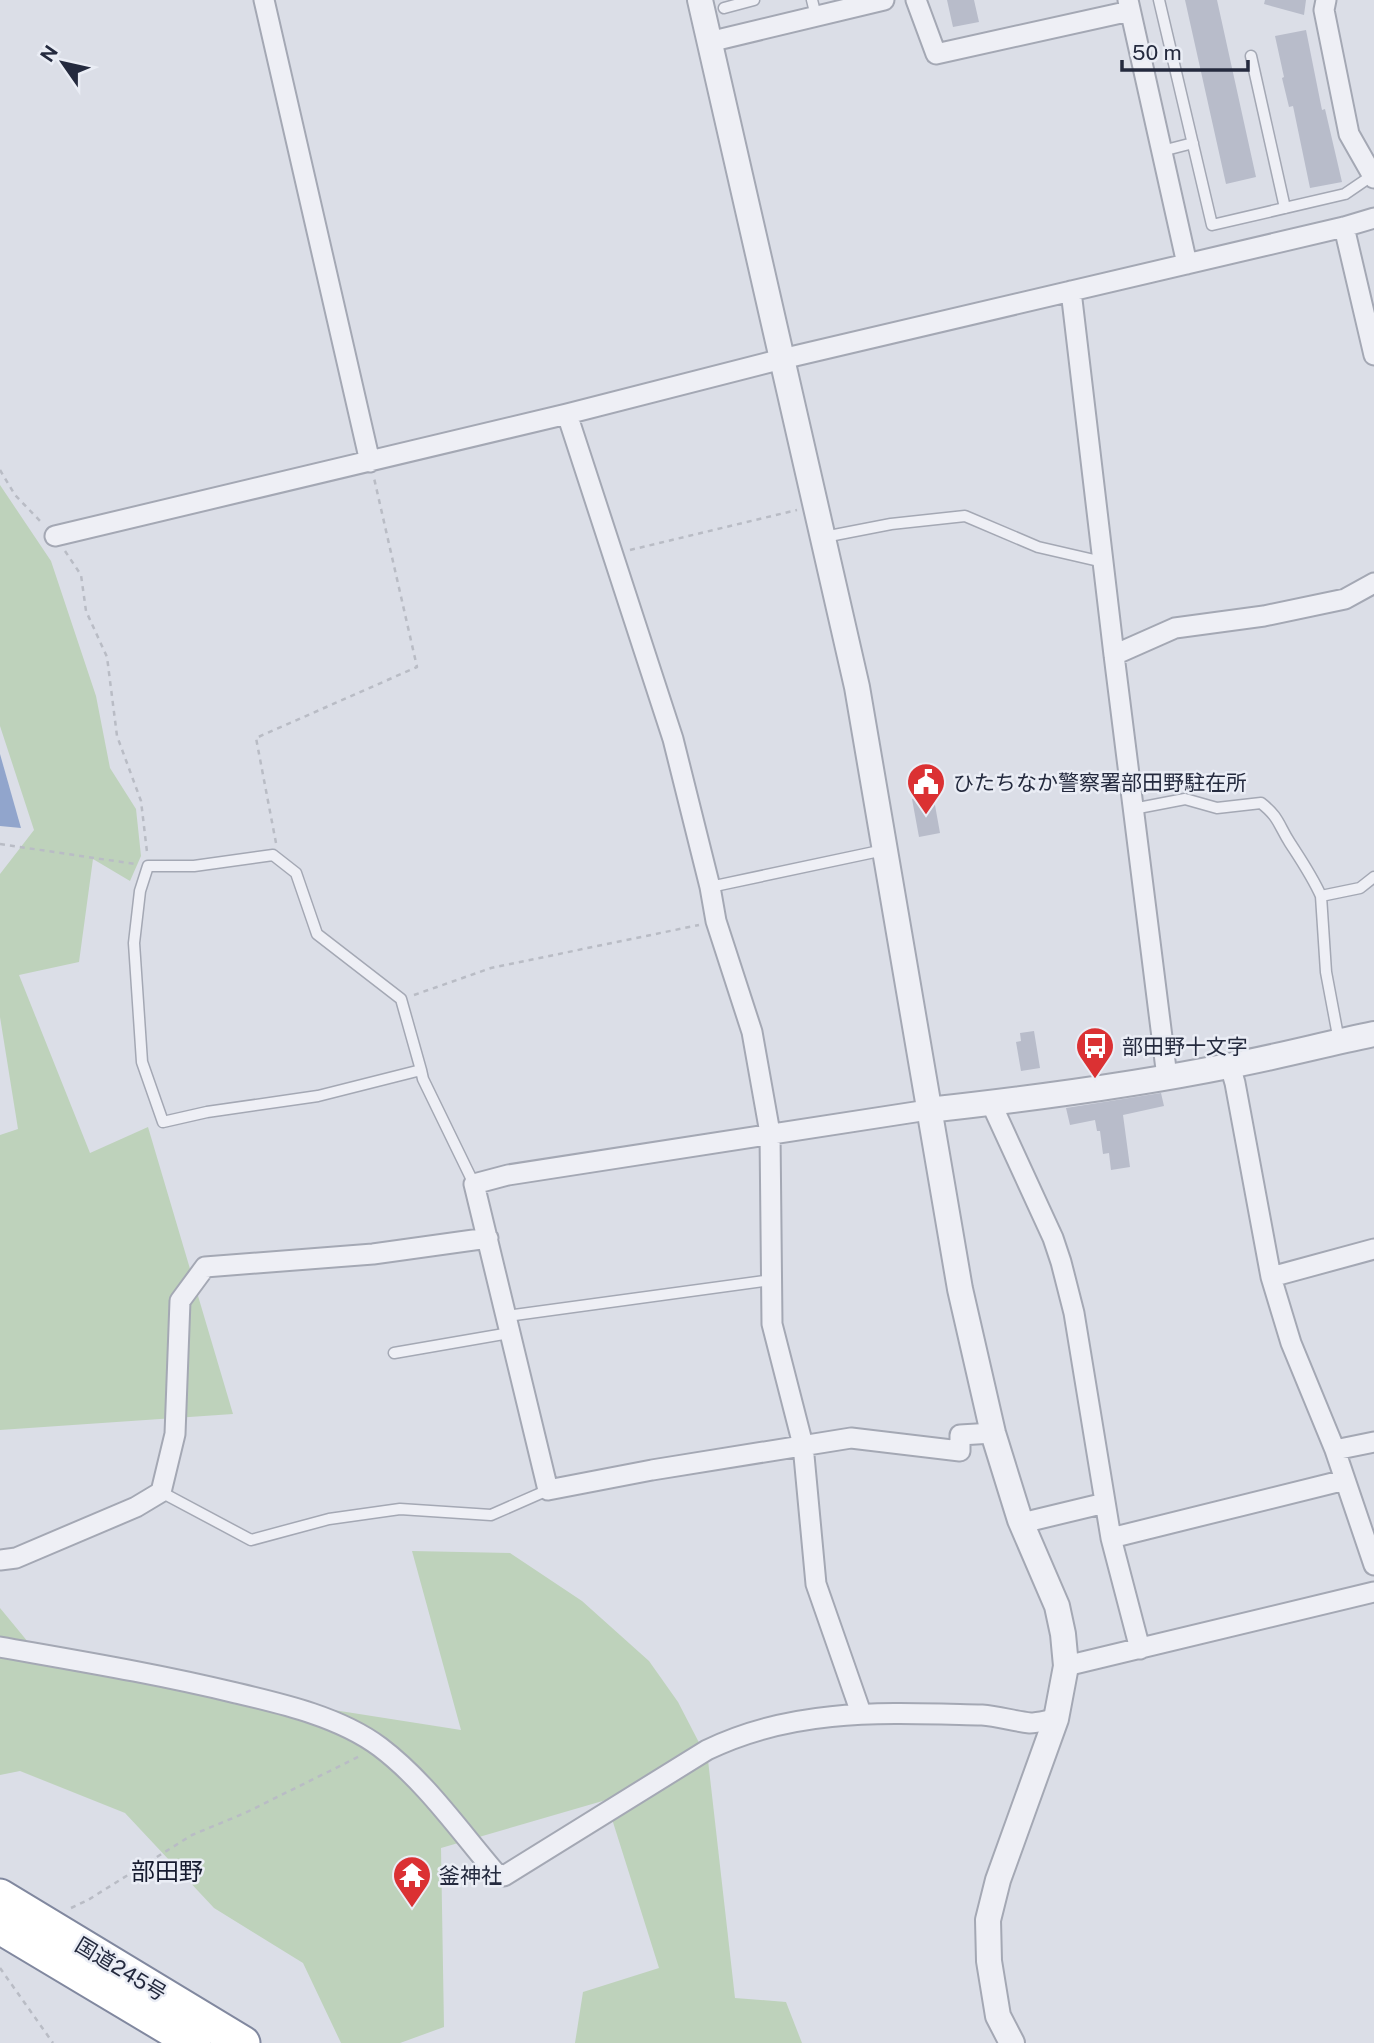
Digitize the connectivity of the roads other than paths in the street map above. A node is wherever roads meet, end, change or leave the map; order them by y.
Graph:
1 (264, 0) edge
2 (700, 0) edge
3 (754, 0) edge
4 (884, 0) edge
5 (916, 0) edge
6 (1159, 0) edge
7 (1326, 0) edge
8 (1129, 6) edge
9 (724, 8) dead end
10 (814, 8) edge
11 (709, 42) junction
12 (1251, 56) dead end
13 (1193, 143) junction
14 (1162, 151) junction
15 (1373, 177) edge
16 (1285, 208) junction
17 (1374, 218) edge
18 (1344, 227) junction
19 (1188, 264) junction
20 (1071, 291) junction
21 (1374, 355) edge
22 (782, 359) junction
23 (568, 414) junction
24 (370, 461) junction
25 (55, 536) road end
26 (824, 537) junction
27 (1103, 562) junction
28 (1374, 583) edge
29 (1114, 655) junction
30 (1133, 809) junction
31 (885, 850) junction
32 (1374, 877) edge
33 (710, 887) junction
34 (1321, 896) junction
35 (1374, 1034) edge
36 (1339, 1041) junction
37 (1230, 1066) junction
38 (421, 1070) junction
39 (1167, 1077) junction
40 (991, 1103) junction
41 (928, 1110) junction
42 (770, 1133) junction
43 (474, 1184) junction
44 (488, 1238) junction
45 (1374, 1249) edge
46 (1271, 1277) junction
47 (771, 1280) junction
48 (509, 1324) junction
49 (394, 1353) dead end
50 (993, 1433) junction
51 (1374, 1442) edge
52 (803, 1445) junction
53 (1335, 1450) junction
54 (1345, 1480) junction
55 (548, 1490) junction
56 (161, 1492) junction
57 (1105, 1503) junction
58 (1022, 1524) junction
59 (1111, 1538) junction
60 (0, 1560) edge
61 (1374, 1565) edge
62 (1374, 1592) edge
63 (0, 1647) edge
64 (1140, 1649) junction
65 (1066, 1666) junction
66 (860, 1713) junction
67 (1056, 1719) junction
68 (0, 1896) edge
69 (0, 1927) edge
70 (194, 2043) edge
71 (243, 2043) edge
72 (1012, 2043) edge

1 - 24 street
2 - 11 street
3 - 9 lane
4 - 10 street
5 - 8 street
6 - 13 lane
7 - 15 street
8 - 14 street
10 - 11 street
11 - 22 street
12 - 16 lane
13 - 14 lane
13 - 16 lane
14 - 19 street
15 - 16 lane
17 - 18 street
18 - 19 street
18 - 21 street
19 - 20 street
20 - 22 street
20 - 27 street
22 - 23 street
22 - 26 street
23 - 24 street
23 - 33 street
24 - 25 street
26 - 27 lane
26 - 31 street
27 - 29 street
28 - 29 street
29 - 30 street
30 - 34 lane
30 - 39 street
31 - 33 lane
31 - 41 street
32 - 34 lane
33 - 42 street
34 - 36 lane
35 - 36 street
36 - 37 street
37 - 39 street
37 - 46 street
38 - 38 lane
38 - 43 lane
39 - 40 street
40 - 41 street
40 - 57 street
41 - 42 street
41 - 50 street
42 - 43 street
42 - 47 street
43 - 44 street
44 - 48 street
44 - 56 street
45 - 46 street
46 - 53 street
47 - 48 lane
47 - 52 street
48 - 49 lane
48 - 55 street
50 - 52 street
50 - 58 street
51 - 53 street
52 - 55 street
52 - 66 street
53 - 54 street
54 - 59 street
54 - 61 street
55 - 56 lane
56 - 60 street
57 - 58 street
57 - 59 street
58 - 65 street
59 - 64 street
62 - 64 street
63 - 66 street
64 - 65 street
65 - 67 street
66 - 67 street
67 - 72 street
68 - 71 highway, 国道245号
69 - 70 highway, 国道245号

